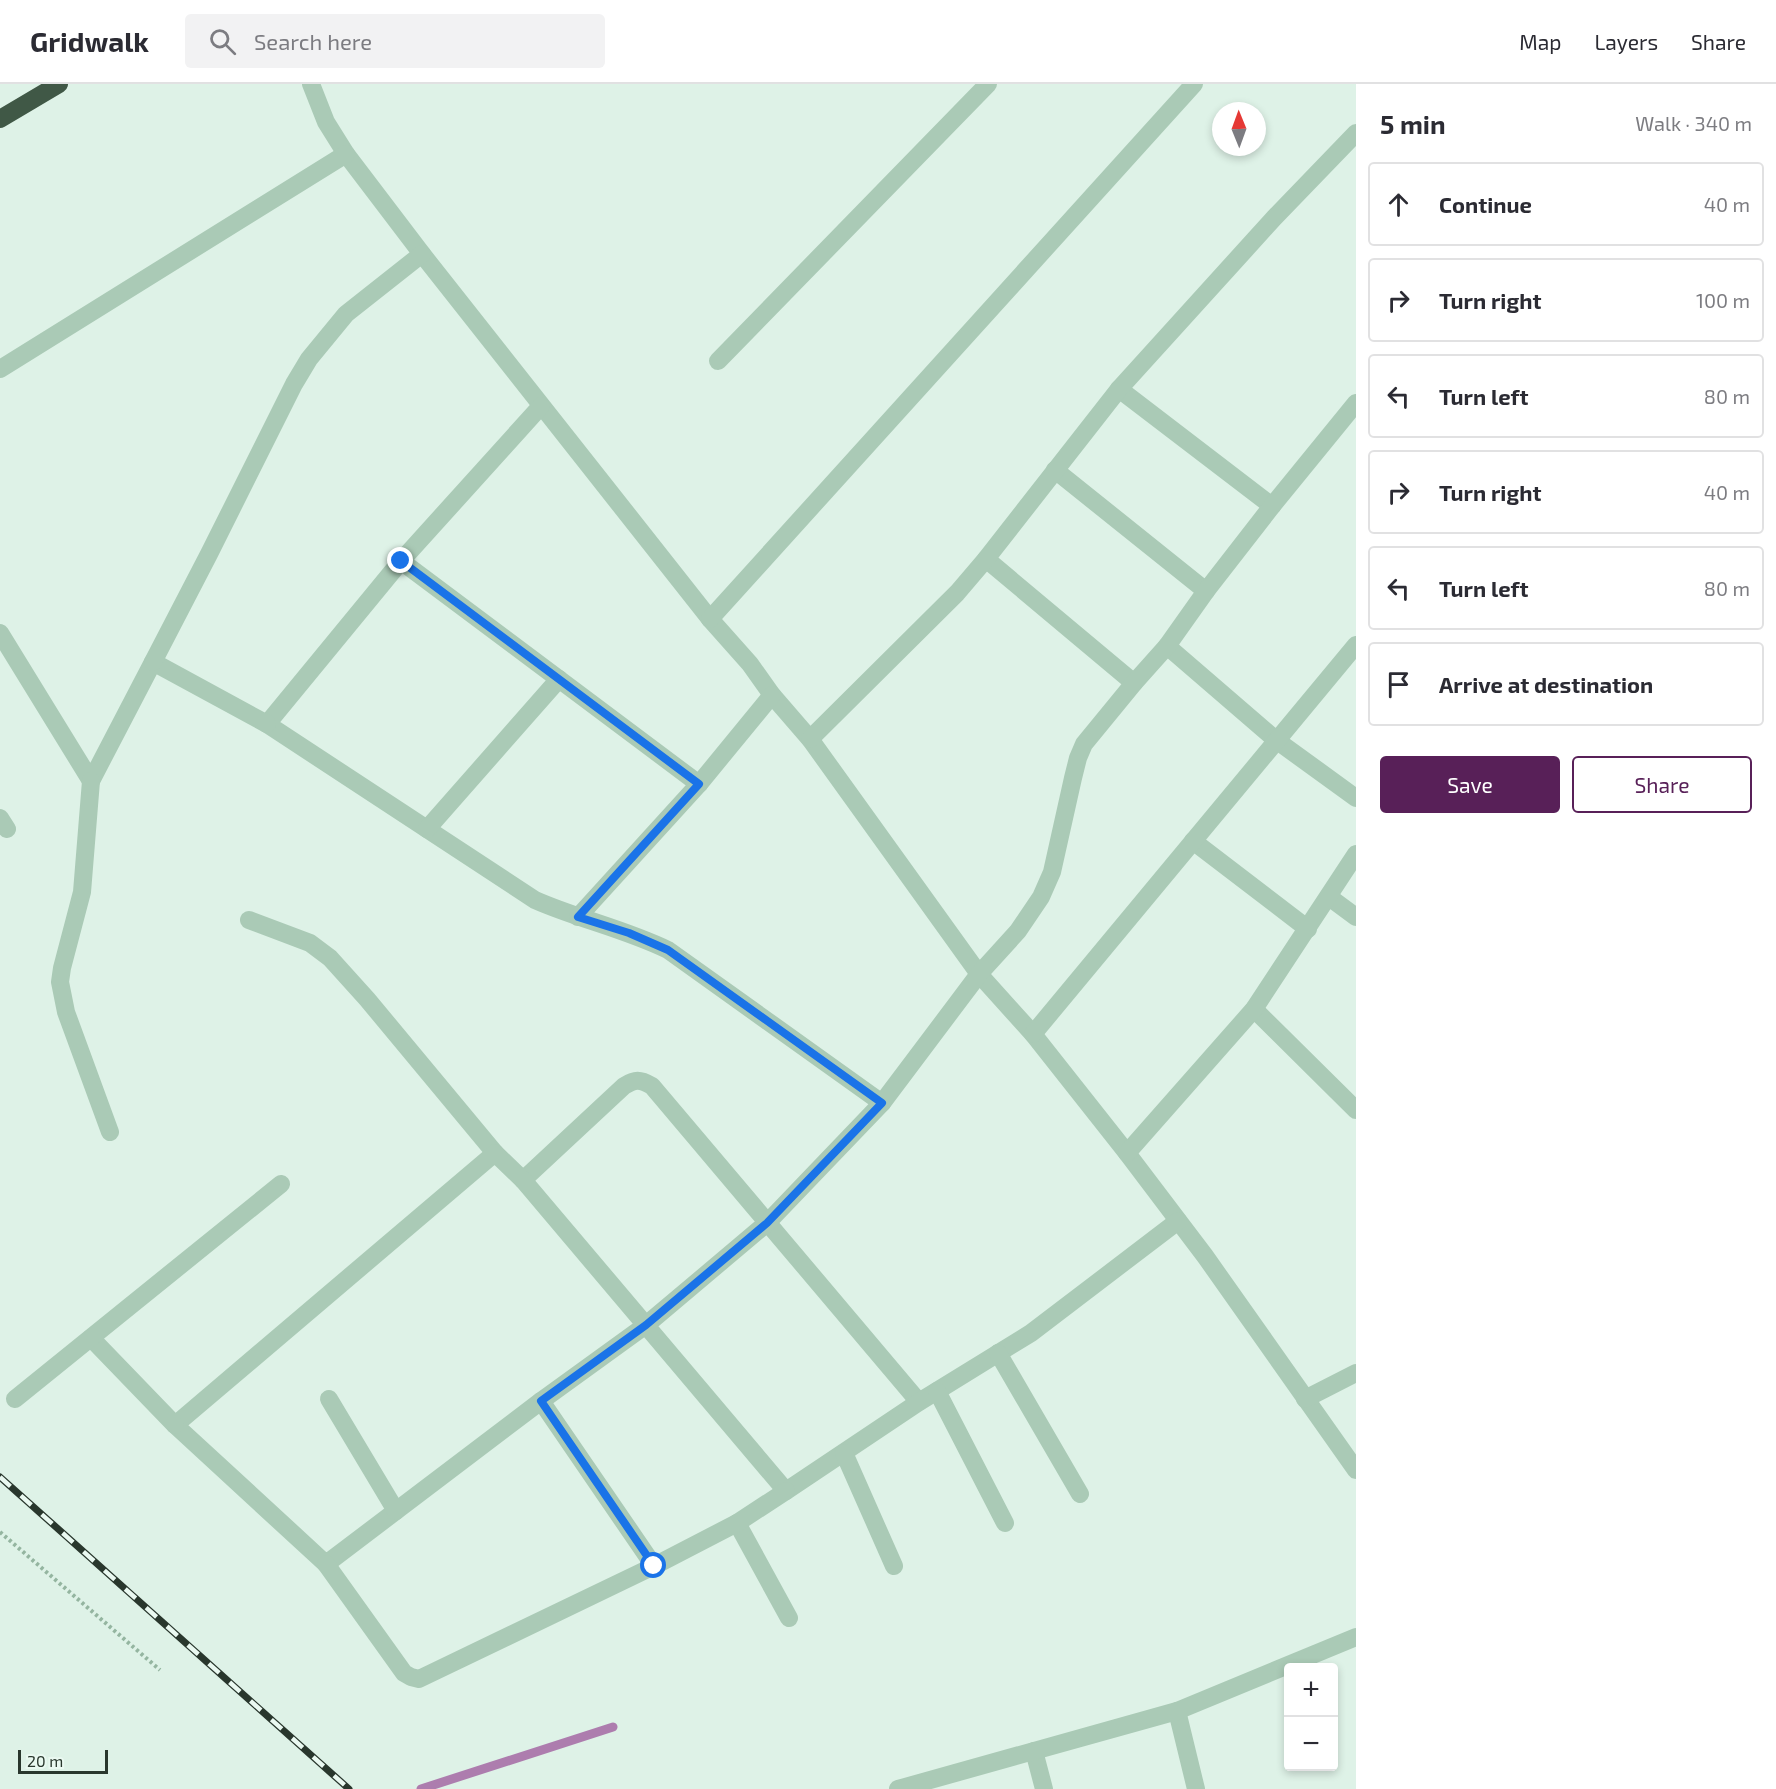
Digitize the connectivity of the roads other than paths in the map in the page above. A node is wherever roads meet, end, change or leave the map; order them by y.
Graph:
1 (59, 84) edge
2 (311, 84) edge
3 (988, 84) edge
4 (1194, 84) edge
5 (0, 119) edge
6 (1356, 133) edge
7 (346, 154) junction
8 (422, 254) junction
9 (718, 361) dead end
10 (0, 369) edge
11 (1119, 389) junction
12 (1356, 403) edge
13 (541, 406) junction
14 (1055, 470) junction
15 (1272, 506) junction
16 (986, 559) junction
17 (401, 561) junction
18 (1206, 591) junction
19 (710, 620) junction
20 (0, 633) edge
21 (1356, 645) edge
22 (1167, 646) junction
23 (153, 662) junction
24 (559, 679) junction
25 (1134, 683) junction
26 (772, 695) junction
27 (267, 724) junction
28 (810, 739) junction
29 (1276, 740) junction
30 (91, 781) junction
31 (699, 784) junction
32 (1356, 798) edge
33 (427, 829) junction
34 (1193, 841) junction
35 (1356, 854) edge
36 (1329, 897) junction
37 (578, 917) junction
38 (1356, 917) edge
39 (249, 920) dead end
40 (1308, 929) junction
41 (979, 974) junction
42 (1254, 1009) junction
43 (1033, 1034) junction
44 (882, 1103) junction
45 (1356, 1110) edge
46 (110, 1132) dead end
47 (495, 1153) junction
48 (1127, 1153) junction
49 (523, 1180) junction
50 (281, 1184) dead end
51 (1178, 1221) junction
52 (767, 1223) junction
53 (646, 1325) junction
54 (91, 1338) junction
55 (998, 1353) junction
56 (1356, 1373) edge
57 (937, 1391) junction
58 (15, 1399) dead end
59 (329, 1399) dead end
60 (1305, 1399) junction
61 (541, 1401) junction
62 (920, 1402) junction
63 (175, 1425) junction
64 (844, 1453) junction
65 (1356, 1470) edge
66 (786, 1491) junction
67 (1080, 1494) dead end
68 (396, 1511) junction
69 (737, 1523) junction
70 (1005, 1523) dead end
71 (326, 1564) junction
72 (654, 1566) junction
73 (894, 1566) dead end
74 (789, 1618) dead end
75 (1356, 1637) edge
76 (1177, 1711) junction
77 (1034, 1751) junction
78 (898, 1789) edge
79 (1044, 1789) edge
80 (1196, 1789) edge

1 - 5 highway
2 - 7 street
3 - 9 street
4 - 19 street
6 - 11 street
7 - 8 street
7 - 10 street
8 - 13 street
8 - 23 street
11 - 14 street
11 - 15 street
12 - 15 street
13 - 17 street
13 - 19 street
14 - 16 street
14 - 18 street
15 - 18 street
16 - 25 street
16 - 28 street
17 - 24 street
17 - 27 street
18 - 22 street
19 - 26 street
20 - 30 street
21 - 29 street
22 - 25 street
22 - 29 street
23 - 27 street
23 - 30 street
24 - 31 street
24 - 33 street
25 - 41 street
26 - 28 street
26 - 31 street
27 - 33 street
28 - 41 street
29 - 32 street
29 - 34 street
30 - 46 street
31 - 37 street
33 - 37 street
34 - 40 street
34 - 43 street
35 - 36 street
36 - 38 street
36 - 40 street
37 - 44 street
39 - 47 street
40 - 42 street
41 - 43 street
41 - 44 street
42 - 45 street
42 - 48 street
43 - 48 street
44 - 52 street
47 - 49 street
47 - 63 street
48 - 51 street
49 - 52 street
49 - 53 street
50 - 54 street
51 - 55 street
51 - 60 street
52 - 53 street
52 - 62 street
53 - 61 street
53 - 66 street
54 - 58 street
54 - 63 street
55 - 57 street
55 - 67 street
56 - 60 street
57 - 62 street
57 - 70 street
59 - 68 street
60 - 65 street
61 - 68 street
61 - 72 street
62 - 64 street
63 - 71 street
64 - 66 street
64 - 73 street
66 - 69 street
68 - 71 street
69 - 72 street
69 - 74 street
71 - 72 street
75 - 76 street
76 - 77 street
76 - 80 street
77 - 78 street
77 - 79 street

